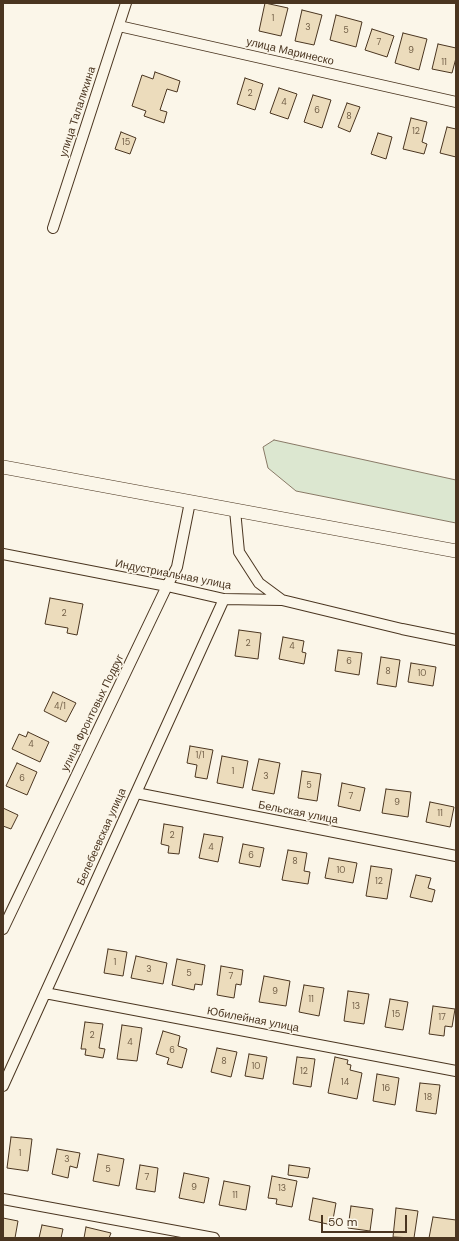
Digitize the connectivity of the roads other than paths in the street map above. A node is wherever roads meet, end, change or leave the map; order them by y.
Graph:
1 (126, 3) edge
2 (119, 26) junction
3 (456, 102) edge
4 (53, 228) dead end
5 (3, 467) edge
6 (190, 502) junction
7 (235, 510) junction
8 (456, 551) edge
9 (3, 554) edge
10 (167, 586) junction
11 (224, 598) junction
12 (282, 600) junction
13 (456, 640) edge
14 (136, 793) junction
15 (456, 856) edge
16 (3, 929) edge
17 (45, 993) junction
18 (456, 1071) edge
19 (3, 1086) edge
20 (3, 1199) edge
21 (214, 1238) edge

1 - 2 street, улица Талалихина
2 - 3 street, улица Маринеско
2 - 4 street, улица Талалихина
5 - 6 street
6 - 7 street
6 - 10 street, улица Фронтовых Подруг
7 - 8 street
7 - 12 street
9 - 10 street, Индустриальная улица
10 - 11 street, Индустриальная улица
10 - 16 street, улица Фронтовых Подруг
11 - 12 street, Индустриальная улица
11 - 14 street, Белебеевская улица
12 - 13 street, Индустриальная улица
14 - 15 street, Бельская улица
14 - 17 street, Белебеевская улица
17 - 18 street, Юбилейная улица
17 - 19 street, Белебеевская улица
20 - 21 street

